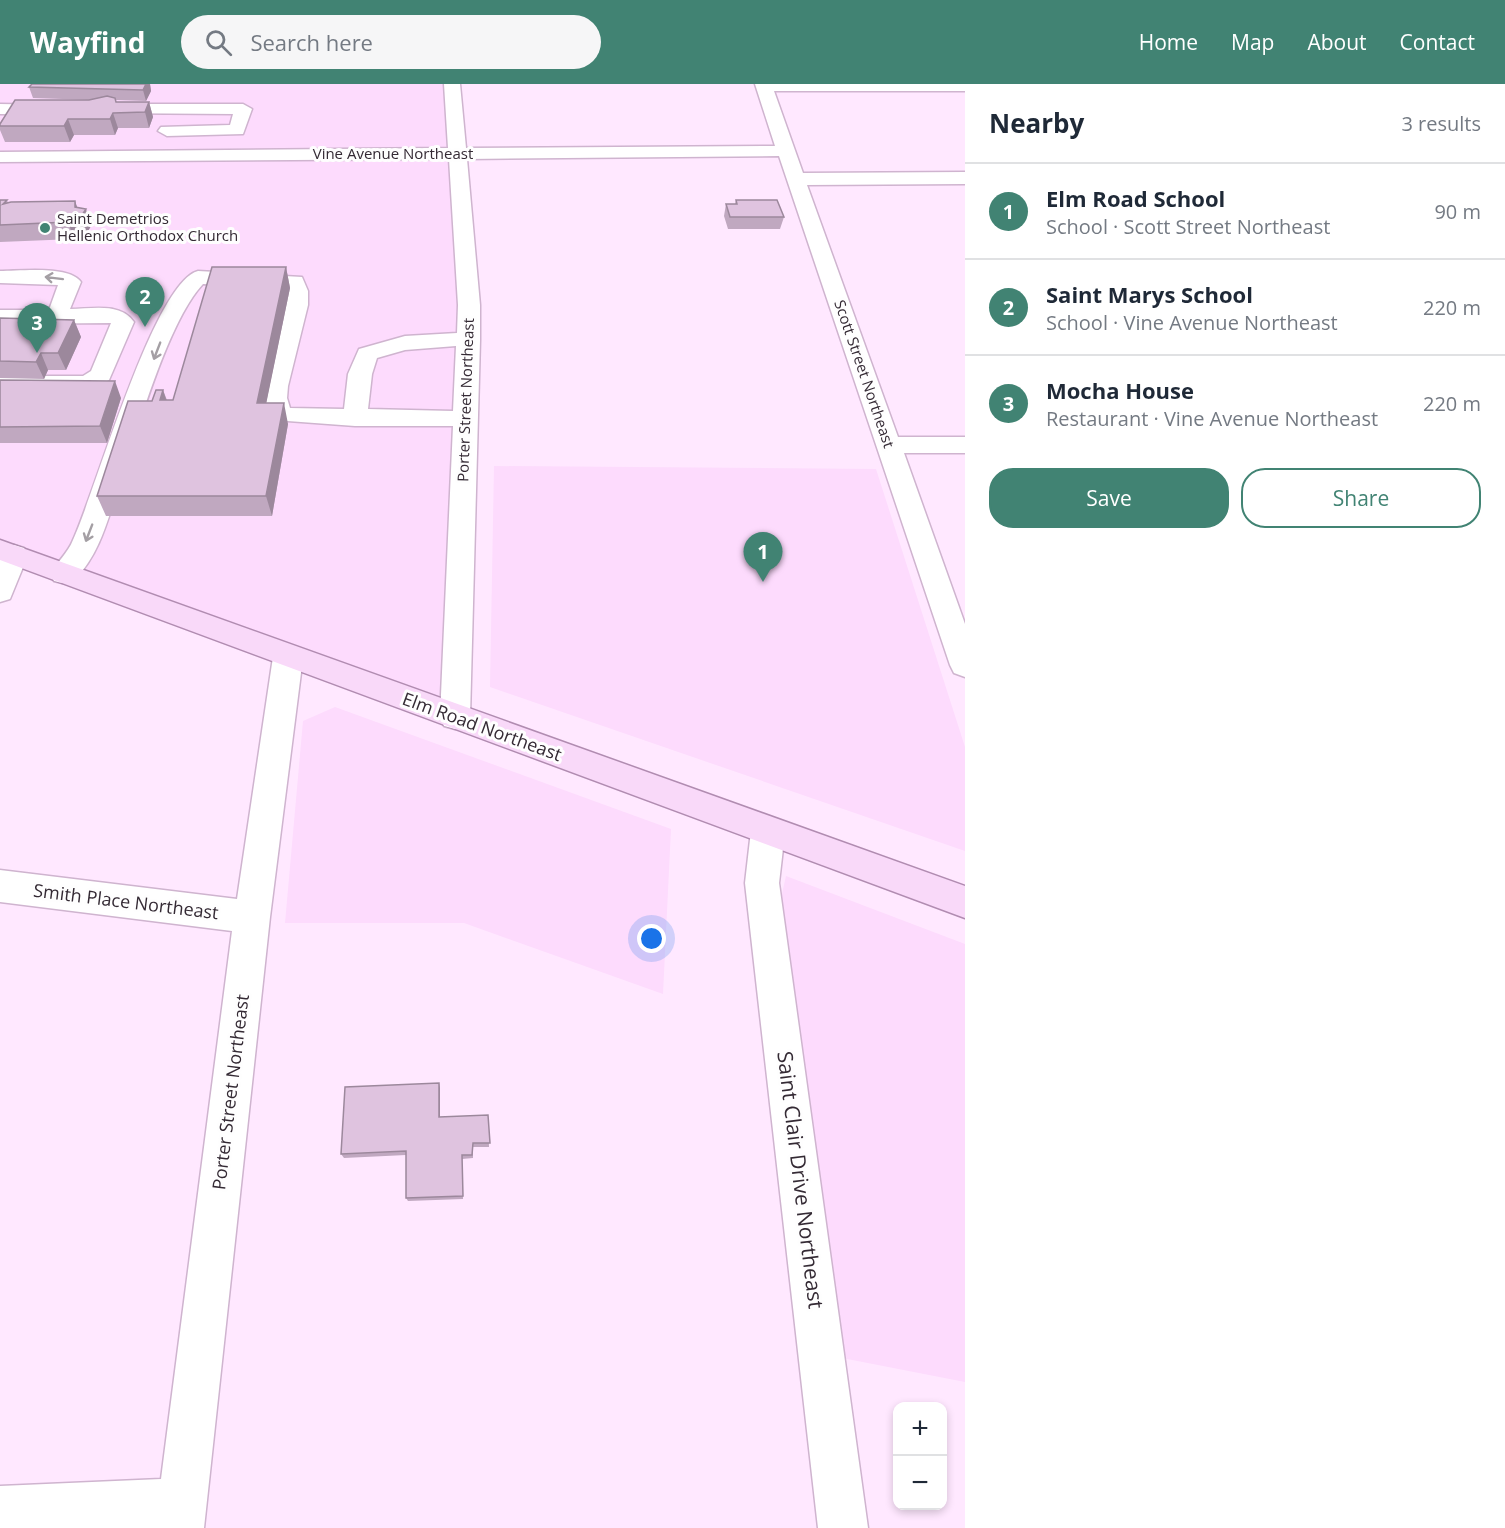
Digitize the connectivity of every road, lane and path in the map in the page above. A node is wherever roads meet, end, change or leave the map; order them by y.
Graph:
1 (452, 84) edge
2 (763, 85) edge
3 (965, 86) edge
4 (254, 93) dead end
5 (170, 101) junction
6 (0, 109) edge
7 (166, 134) junction
8 (786, 152) junction
9 (458, 153) junction
10 (73, 156) junction
11 (158, 156) junction
12 (0, 157) edge
13 (796, 178) junction
14 (965, 178) edge
15 (0, 277) edge
16 (57, 316) junction
17 (0, 317) edge
18 (469, 340) junction
19 (0, 383) edge
20 (355, 418) junction
21 (466, 419) junction
22 (889, 445) junction
23 (965, 445) edge
24 (7, 553) edge
25 (64, 574) junction
26 (0, 592) edge
27 (288, 657) junction
28 (965, 665) edge
29 (455, 717) junction
30 (768, 831) junction
31 (0, 886) edge
32 (965, 902) edge
33 (252, 917) junction
34 (0, 1511) edge
35 (180, 1515) edge
36 (843, 1528) edge

1 - 9 street, Porter Street Northeast
2 - 3 street
2 - 8 street, Scott Street Northeast
4 - 5 street
5 - 6 street
5 - 7 street
5 - 7 street
7 - 10 street
7 - 11 street
8 - 9 street, Vine Avenue Northeast
8 - 13 street, Scott Street Northeast
9 - 11 street, Vine Avenue Northeast
9 - 18 street, Porter Street Northeast
10 - 11 street, Vine Avenue Northeast
10 - 12 street, Vine Avenue Northeast
13 - 14 street
13 - 22 street, Scott Street Northeast
16 -> 15 street
16 - 17 street
16 - 19 street
18 - 20 street
18 - 21 street, Porter Street Northeast
20 - 21 street
20 -> 25 street
21 - 29 street, Porter Street Northeast
22 - 23 street
22 - 28 street, Scott Street Northeast
24 - 25 main road, Elm Road Northeast
24 - 26 street
25 - 27 main road, Elm Road Northeast
27 - 29 main road, Elm Road Northeast
27 - 33 street, Porter Street Northeast
29 - 30 main road, Elm Road Northeast
30 - 32 main road, Elm Road Northeast
30 - 36 street, Saint Clair Drive Northeast
31 - 33 street, Smith Place Northeast
33 - 35 street, Porter Street Northeast
34 - 35 street

